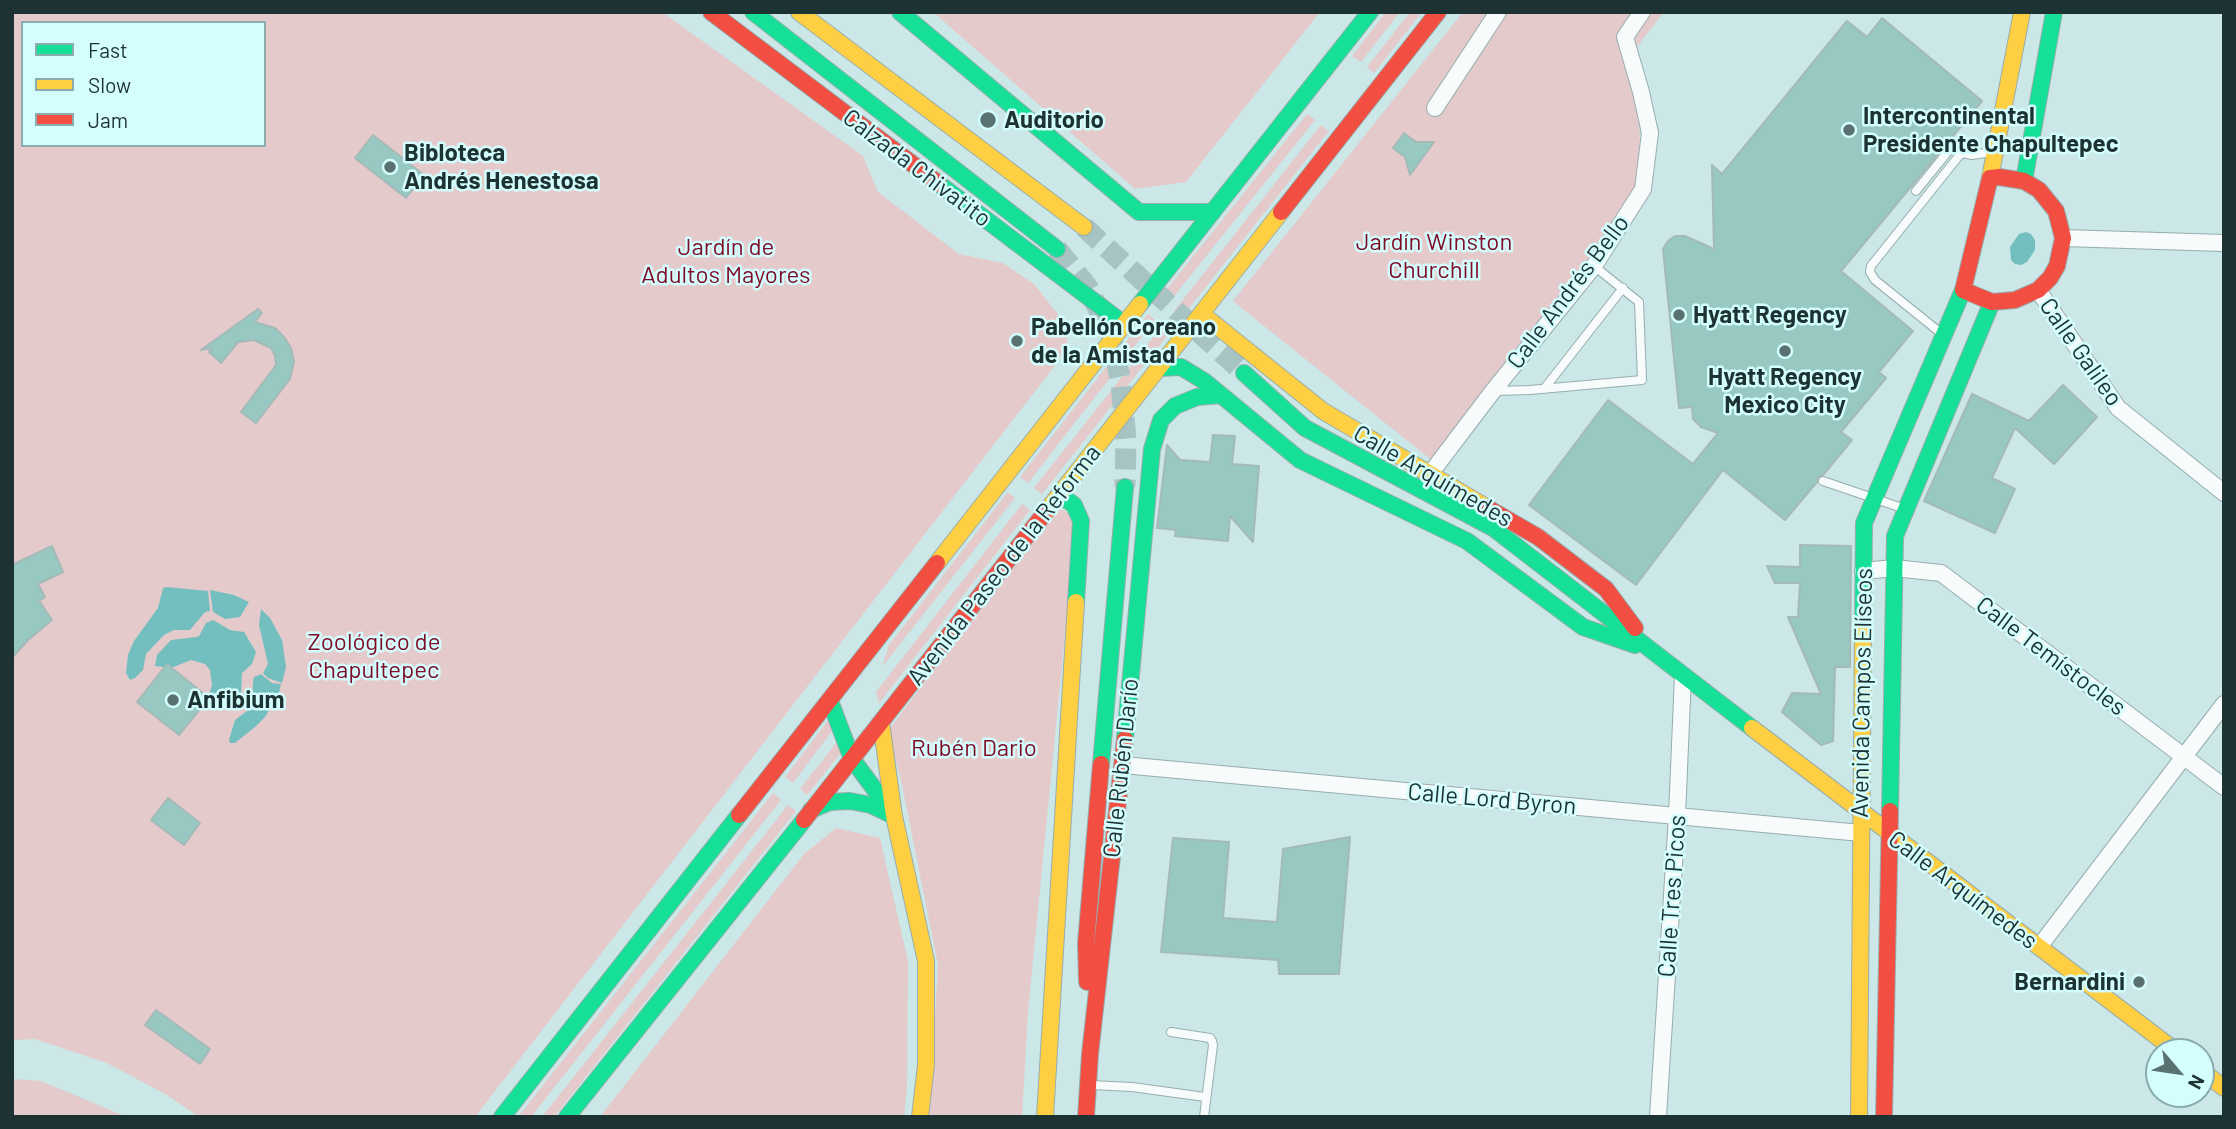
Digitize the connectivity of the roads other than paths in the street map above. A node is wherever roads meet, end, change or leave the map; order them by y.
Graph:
1 (711, 12) edge
2 (753, 12) edge
3 (799, 12) edge
4 (901, 12) edge
5 (1370, 12) edge
6 (1438, 12) edge
7 (1498, 12) edge
8 (1642, 12) edge
9 (2022, 12) edge
10 (2054, 12) edge
11 (1434, 108) dead end
12 (1995, 151) junction
13 (1968, 153) junction
14 (1990, 178) junction
15 (2024, 181) junction
16 (1916, 191) dead end
17 (1213, 212) junction
18 (1084, 228) tunnel mouth
19 (2063, 238) junction
20 (2224, 243) edge
21 (1057, 249) tunnel mouth
22 (1594, 266) junction
23 (1623, 288) junction
24 (1963, 290) junction
25 (2038, 290) junction
26 (1992, 302) junction
27 (1202, 314) junction
28 (1124, 324) junction
29 (1944, 335) junction
30 (1159, 368) junction
31 (1244, 373) tunnel mouth
32 (1544, 389) junction
33 (1493, 391) junction
34 (1221, 395) junction
35 (1430, 474) junction
36 (1823, 481) dead end
37 (1125, 486) tunnel mouth
38 (2224, 493) edge
39 (1059, 494) junction
40 (1874, 497) junction
41 (1905, 509) junction
42 (1894, 568) junction
43 (1863, 571) junction
44 (1650, 650) junction
45 (1683, 675) junction
46 (830, 701) junction
47 (2224, 704) edge
48 (881, 722) junction
49 (2183, 757) junction
50 (852, 759) junction
51 (1123, 765) junction
52 (2224, 787) edge
53 (811, 810) junction
54 (1861, 812) junction
55 (894, 816) junction
56 (1677, 816) junction
57 (1861, 833) junction
58 (1889, 834) junction
59 (2039, 947) junction
60 (1171, 1032) dead end
61 (2159, 1038) edge
62 (1090, 1054) junction
63 (1088, 1084) junction
64 (1205, 1097) junction
65 (502, 1117) edge
66 (567, 1117) edge
67 (919, 1117) edge
68 (1045, 1117) edge
69 (1086, 1117) edge
70 (1204, 1117) edge
71 (1658, 1117) edge
72 (1858, 1117) edge
73 (1884, 1117) edge

1 - 28 main road, Calzada Chivatito
2 - 21 main road
3 - 18 main road
4 - 17 main road
5 - 17 main road
6 - 27 main road, Avenida Paseo de la Reforma
7 - 11 street
8 - 22 street, Calle Andrés Bello
9 - 12 main road
10 - 15 main road
12 - 13 lane
12 - 14 main road
13 - 16 lane
13 - 29 lane
14 - 15 main road
14 - 24 main road
15 - 19 main road
17 - 28 main road
19 - 20 street
19 - 25 main road
22 - 23 lane
22 - 33 street, Calle Andrés Bello
23 - 32 lane
23 - 32 lane
24 - 26 main road
24 - 29 main road, Avenida Campos Elíseos
25 - 26 main road
25 - 38 street, Calle Galileo
26 - 41 main road, Avenida Campos Elíseos
27 - 30 main road, Avenida Paseo de la Reforma
27 - 35 main road, Calle Arquímedes
28 - 46 main road
29 - 40 main road, Avenida Campos Elíseos
30 - 34 main road, Calle Arquímedes
30 - 39 main road, Avenida Paseo de la Reforma
31 - 44 main road, Calle Arquímedes
32 - 33 lane
33 - 35 street, Calle Andrés Bello
34 - 44 main road, Calle Arquímedes
34 - 51 main road, Calle Rubén Darío
35 - 44 main road, Calle Arquímedes
36 - 40 lane
37 - 62 main road
39 - 48 main road, Avenida Paseo de la Reforma
39 - 68 main road, Calle Rubén Darío
40 - 41 lane
40 - 43 main road, Avenida Campos Elíseos
41 - 42 main road, Avenida Campos Elíseos
42 - 43 street, Calle Temístocles
42 - 49 street, Calle Temístocles
42 - 58 main road, Avenida Campos Elíseos
43 - 54 main road, Avenida Campos Elíseos
44 - 45 main road, Calle Arquímedes
45 - 54 main road, Calle Arquímedes
45 - 56 street, Calle Tres Picos
46 - 50 main road
46 - 65 main road
47 - 49 street
48 - 50 main road, Avenida Paseo de la Reforma
48 - 55 main road
49 - 52 street, Calle Temístocles
49 - 59 street
50 - 53 main road, Avenida Paseo de la Reforma
50 - 55 main road
51 - 56 street, Calle Lord Byron
51 - 62 main road, Calle Rubén Darío
53 - 55 main road
53 - 66 main road, Avenida Paseo de la Reforma
54 - 57 main road, Avenida Campos Elíseos
54 - 58 main road, Calle Arquímedes
55 - 67 main road
56 - 57 street, Calle Lord Byron
56 - 71 street, Calle Tres Picos
57 - 72 main road, Avenida Campos Elíseos
58 - 59 main road, Calle Arquímedes
58 - 73 main road, Avenida Campos Elíseos
59 - 61 main road, Calle Arquímedes
60 - 64 lane
62 - 63 main road, Calle Rubén Darío
63 - 64 lane
63 - 69 main road, Calle Rubén Darío
64 - 70 lane

